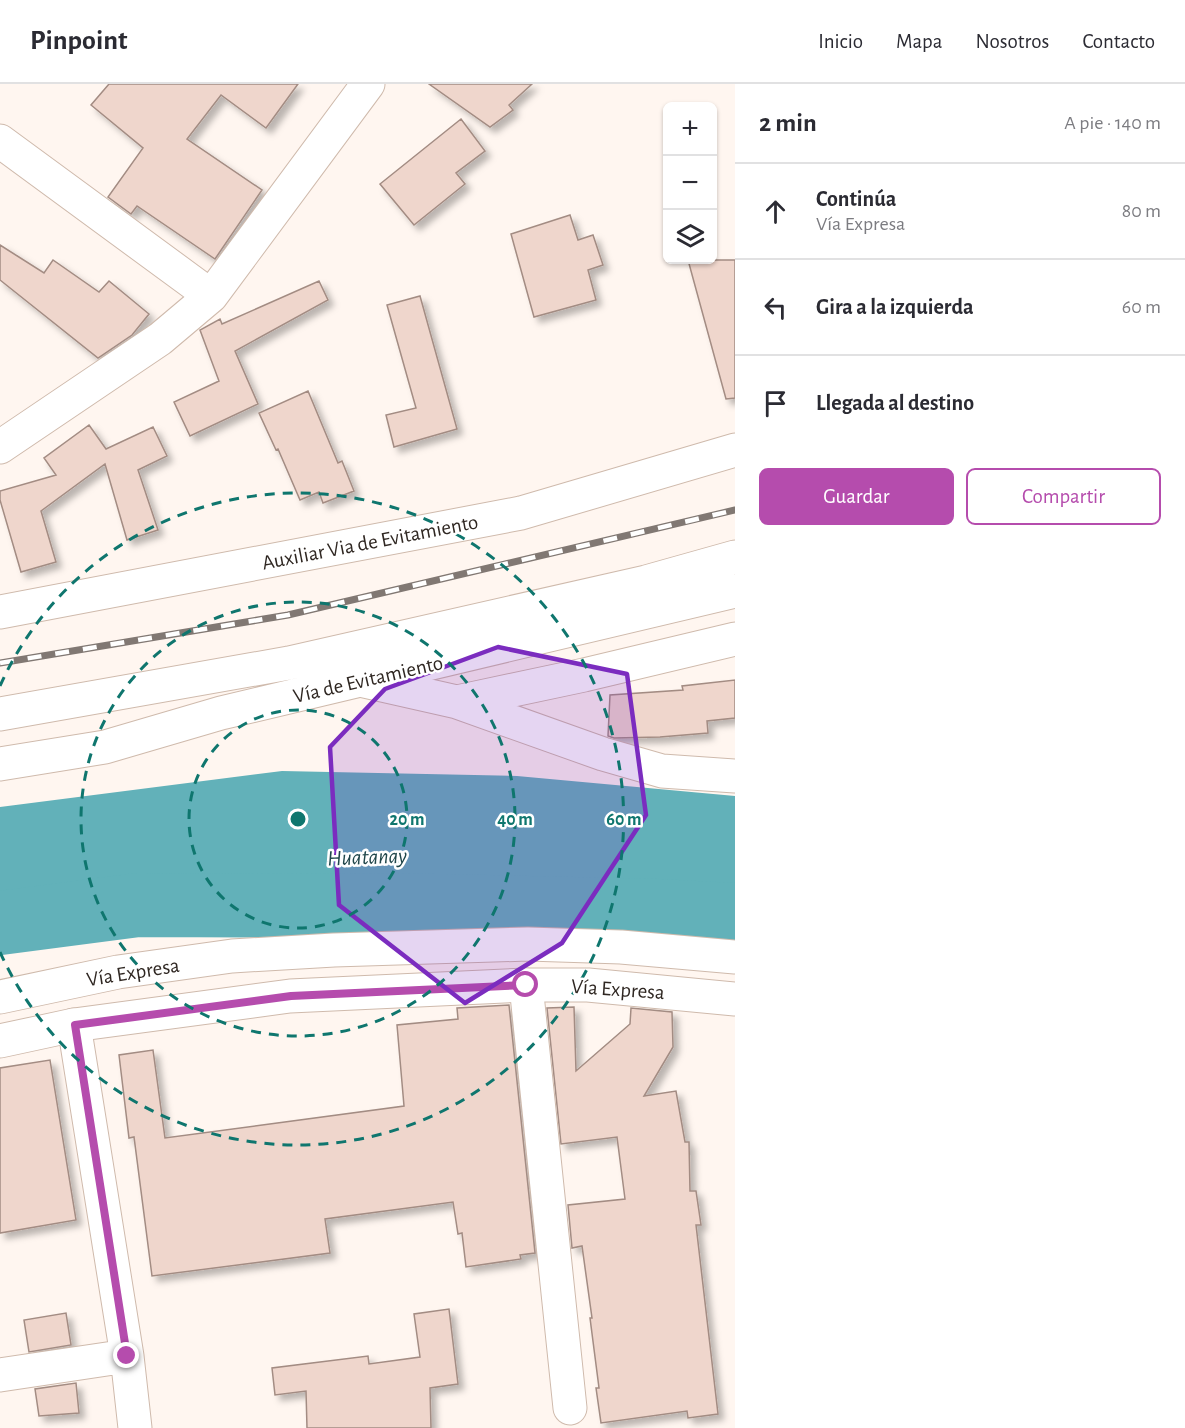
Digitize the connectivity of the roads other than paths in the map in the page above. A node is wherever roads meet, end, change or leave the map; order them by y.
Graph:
1 (368, 84) edge
2 (0, 141) edge
3 (211, 296) junction
4 (0, 447) edge
5 (735, 450) edge
6 (735, 557) edge
7 (735, 591) edge
8 (0, 612) edge
9 (735, 639) edge
10 (364, 681) junction
11 (457, 702) junction
12 (0, 714) edge
13 (0, 764) edge
14 (735, 776) edge
15 (735, 957) edge
16 (526, 985) junction
17 (0, 997) edge
18 (735, 999) edge
19 (75, 1025) junction
20 (0, 1041) edge
21 (127, 1356) junction
22 (0, 1375) edge
23 (570, 1408) dead end
24 (135, 1428) edge

1 - 3 main road
2 - 3 main road
3 - 4 main road
5 - 8 main road, Auxiliar Via de Evitamiento
6 - 12 main road, Vía de Evitamiento
7 - 10 main road, Vía de Evitamiento
9 - 11 main road
10 - 11 main road
10 - 13 main road, Vía de Evitamiento
11 - 14 main road
15 - 17 main road, Vía Expresa
16 - 18 main road, Vía Expresa
16 - 19 main road, Vía Expresa
16 - 23 main road
19 - 20 main road, Vía Expresa
19 - 21 main road
21 - 22 main road
21 - 24 main road

